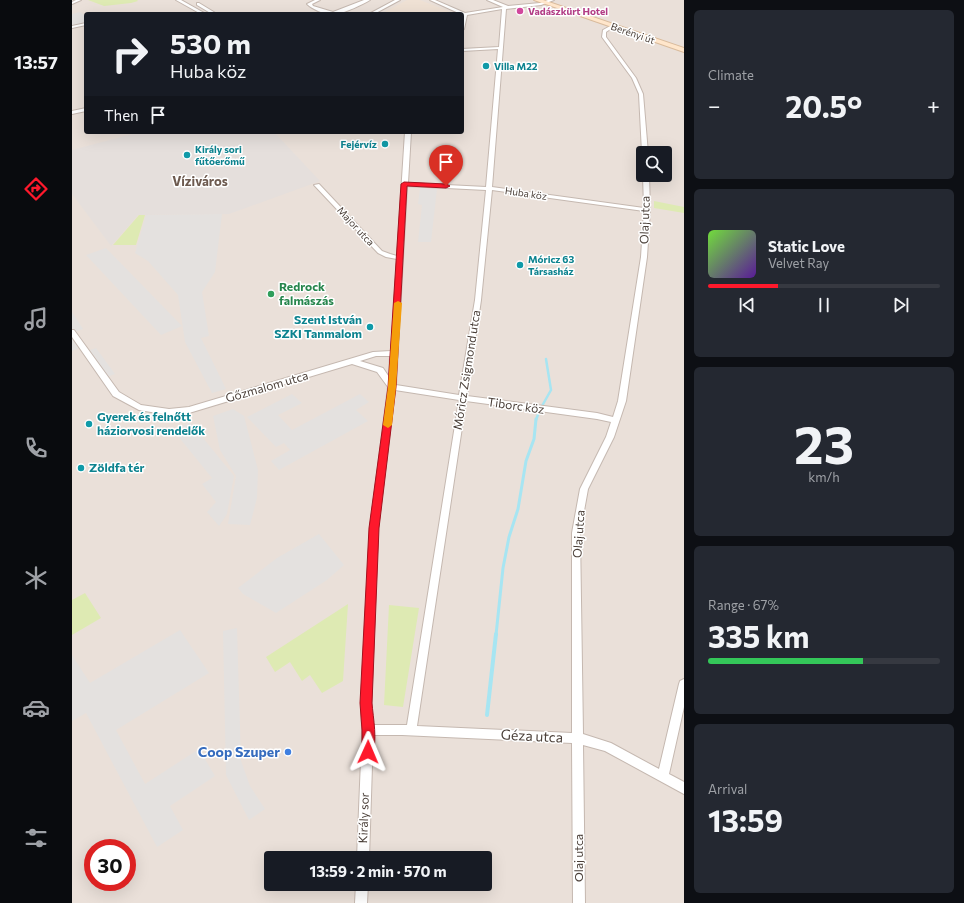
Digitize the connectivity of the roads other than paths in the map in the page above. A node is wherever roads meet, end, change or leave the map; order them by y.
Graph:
1 (79, 0) edge
2 (178, 0) edge
3 (190, 0) edge
4 (318, 0) edge
5 (368, 0) edge
6 (398, 0) edge
7 (432, 0) edge
8 (489, 0) edge
9 (538, 0) edge
10 (548, 1) edge
11 (72, 3) edge
12 (506, 7) junction
13 (200, 12) edge
14 (211, 12) edge
15 (328, 12) edge
16 (339, 12) edge
17 (375, 12) edge
18 (460, 12) edge
19 (465, 14) joint
20 (464, 19) edge
21 (84, 24) edge
22 (613, 26) junction
23 (72, 27) edge
24 (501, 48) junction
25 (464, 50) edge
26 (684, 50) edge
27 (84, 105) edge
28 (72, 108) edge
29 (84, 110) edge
30 (72, 113) edge
31 (408, 134) edge
32 (645, 146) edge
33 (646, 182) edge
34 (317, 184) dead end
35 (404, 184) junction
36 (489, 188) junction
37 (647, 210) junction
38 (400, 258) junction
39 (72, 332) edge
40 (395, 353) junction
41 (354, 362) junction
42 (392, 387) junction
43 (462, 398) junction
44 (616, 421) junction
45 (684, 684) edge
46 (368, 730) junction
47 (411, 730) junction
48 (578, 738) junction
49 (663, 777) junction
50 (684, 788) edge
51 (363, 851) edge
52 (362, 891) edge
53 (361, 903) edge
54 (579, 903) edge

1 - 11 street
2 - 13 street
3 - 14 street
4 - 15 street
5 - 16 street
6 - 17 street
7 - 18 street
8 - 12 street
9 - 10 main road, Berényi út
10 - 12 street
10 - 22 main road, Berényi út
12 - 19 street
12 - 24 street, Móricz Zsigmond utca
19 - 20 street
21 - 23 street
22 - 26 main road, Berényi út
22 - 32 street
24 - 25 street
24 - 36 street, Móricz Zsigmond utca
27 - 28 street
29 - 30 street
31 - 35 street, Király sor
33 - 37 street, Olaj utca
34 - 38 street, Major utca
35 - 36 street, Huba köz
35 - 38 street, Király sor
36 - 37 street, Huba köz
36 - 43 street, Móricz Zsigmond utca
37 - 44 street, Olaj utca
38 - 40 street, Király sor
39 - 41 street, Gőzmalom utca
40 - 41 street, Gőzmalom utca
40 - 42 street, Király sor
41 - 42 street
42 - 43 street, Tiborc köz
42 - 46 street, Király sor
43 - 44 street, Tiborc köz
43 - 47 street, Móricz Zsigmond utca
44 - 48 street, Olaj utca
45 - 49 street
46 - 47 street, Géza utca
46 - 51 street, Király sor
47 - 48 street, Géza utca
48 - 49 street, Géza utca
48 - 54 street, Olaj utca
49 - 50 street, Géza utca
52 - 53 street

